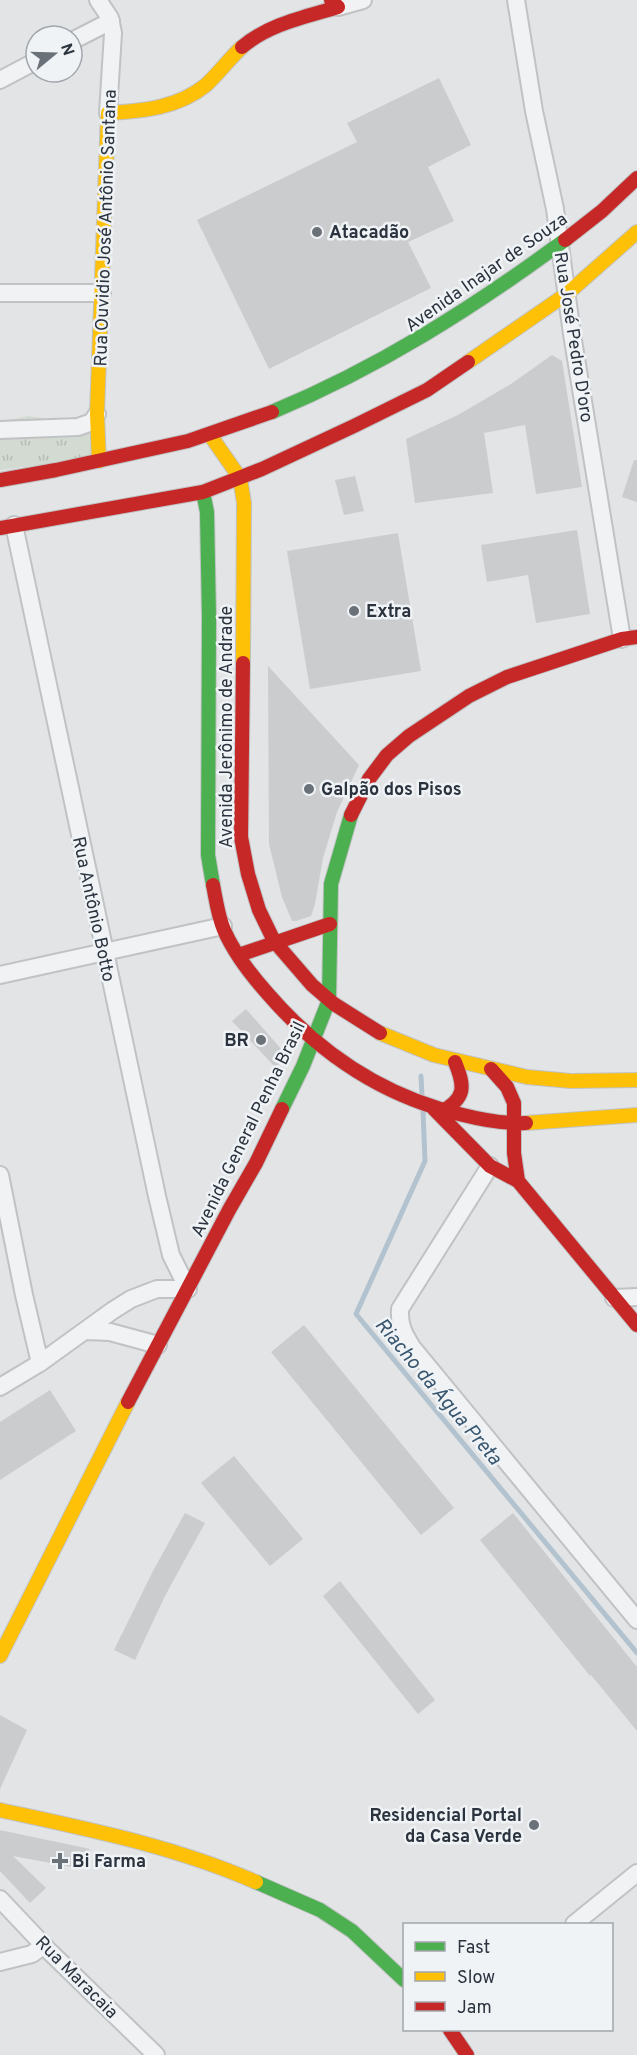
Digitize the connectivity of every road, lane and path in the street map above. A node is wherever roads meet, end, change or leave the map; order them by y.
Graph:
1 (98, 0) edge
2 (363, 0) edge
3 (516, 0) edge
4 (335, 4) edge
5 (111, 21) junction
6 (84, 36) edge
7 (24, 67) edge
8 (0, 80) edge
9 (108, 113) junction
10 (637, 178) edge
11 (637, 232) edge
12 (560, 244) junction
13 (0, 293) edge
14 (102, 293) junction
15 (568, 293) junction
16 (97, 414) junction
17 (0, 430) edge
18 (210, 435) junction
19 (99, 461) junction
20 (240, 478) junction
21 (0, 480) edge
22 (203, 492) junction
23 (7, 527) edge
24 (630, 638) edge
25 (208, 728) junction
26 (241, 732) junction
27 (330, 924) junction
28 (223, 926) junction
29 (275, 942) junction
30 (103, 953) junction
31 (238, 955) junction
32 (0, 975) edge
33 (329, 1000) junction
34 (313, 1042) junction
35 (455, 1062) junction
36 (491, 1069) junction
37 (637, 1080) edge
38 (437, 1110) junction
39 (637, 1115) edge
40 (516, 1123) junction
41 (490, 1166) junction
42 (0, 1175) edge
43 (518, 1182) junction
44 (188, 1289) junction
45 (614, 1298) junction
46 (637, 1298) edge
47 (637, 1325) edge
48 (86, 1332) junction
49 (158, 1345) junction
50 (40, 1363) junction
51 (0, 1387) edge
52 (637, 1620) edge
53 (0, 1656) edge
54 (0, 1810) edge
55 (637, 1873) edge
56 (0, 1899) edge
57 (575, 1923) edge
58 (44, 1945) junction
59 (0, 1962) edge
60 (403, 1978) edge
61 (451, 2031) edge
62 (156, 2055) edge
63 (467, 2055) edge

1 - 5 street
2 - 4 street
3 - 12 street, Rua José Pedro D'oro
4 - 9 main road
5 - 6 street
5 - 9 street, Rua Ouvidio José Antônio Santana
7 - 8 street
9 - 14 main road, Rua Ouvidio José Antônio Santana
10 - 12 main road, Avenida Inajar de Souza
11 - 15 main road
12 - 15 street, Rua José Pedro D'oro
12 - 18 main road, Avenida Inajar de Souza
13 - 14 street
14 - 16 main road, Rua Ouvidio José Antônio Santana
15 - 20 main road
15 - 24 street, Rua José Pedro D'oro
16 - 17 street
16 - 19 main road, Rua Ouvidio José Antônio Santana
18 - 19 main road, Avenida Inajar de Souza
18 - 20 main road, Avenida Jerônimo de Andrade
19 - 21 main road, Avenida Inajar de Souza
20 - 22 main road
20 - 26 main road, Avenida Jerônimo de Andrade
22 - 23 main road
22 - 25 main road, Avenida Jerônimo de Andrade
23 - 30 street, Rua Antônio Botto
24 - 27 main road, Avenida General Penha Brasil
25 - 26 main road
25 - 28 main road, Avenida Jerônimo de Andrade
26 - 29 main road, Avenida Jerônimo de Andrade
27 - 29 main road
27 - 33 main road, Avenida General Penha Brasil
28 - 30 street
28 - 31 main road, Avenida Jerônimo de Andrade
29 - 31 main road
29 - 33 main road, Avenida Jerônimo de Andrade
30 - 32 street
30 - 44 street, Rua Antônio Botto
31 - 34 main road, Avenida Jerônimo de Andrade
33 - 34 main road, Avenida General Penha Brasil
33 - 35 main road, Avenida Jerônimo de Andrade
34 - 38 main road, Avenida Jerônimo de Andrade
34 - 44 main road, Avenida General Penha Brasil
35 - 36 main road, Avenida Jerônimo de Andrade
35 - 38 main road
36 - 37 main road, Avenida Jerônimo de Andrade
36 - 40 main road
38 - 40 main road
38 - 41 main road
39 - 40 main road
40 - 43 main road
41 - 43 main road
41 - 52 street
42 - 50 street
43 - 45 main road
44 - 48 street
44 - 49 main road, Avenida General Penha Brasil
45 - 46 street
45 - 47 main road
48 - 49 street
48 - 50 street
49 - 53 main road, Avenida General Penha Brasil
50 - 51 street
54 - 60 main road
55 - 57 street
56 - 58 street, Rua Maracaia
58 - 59 street
58 - 62 street, Rua Maracaia
61 - 63 main road

